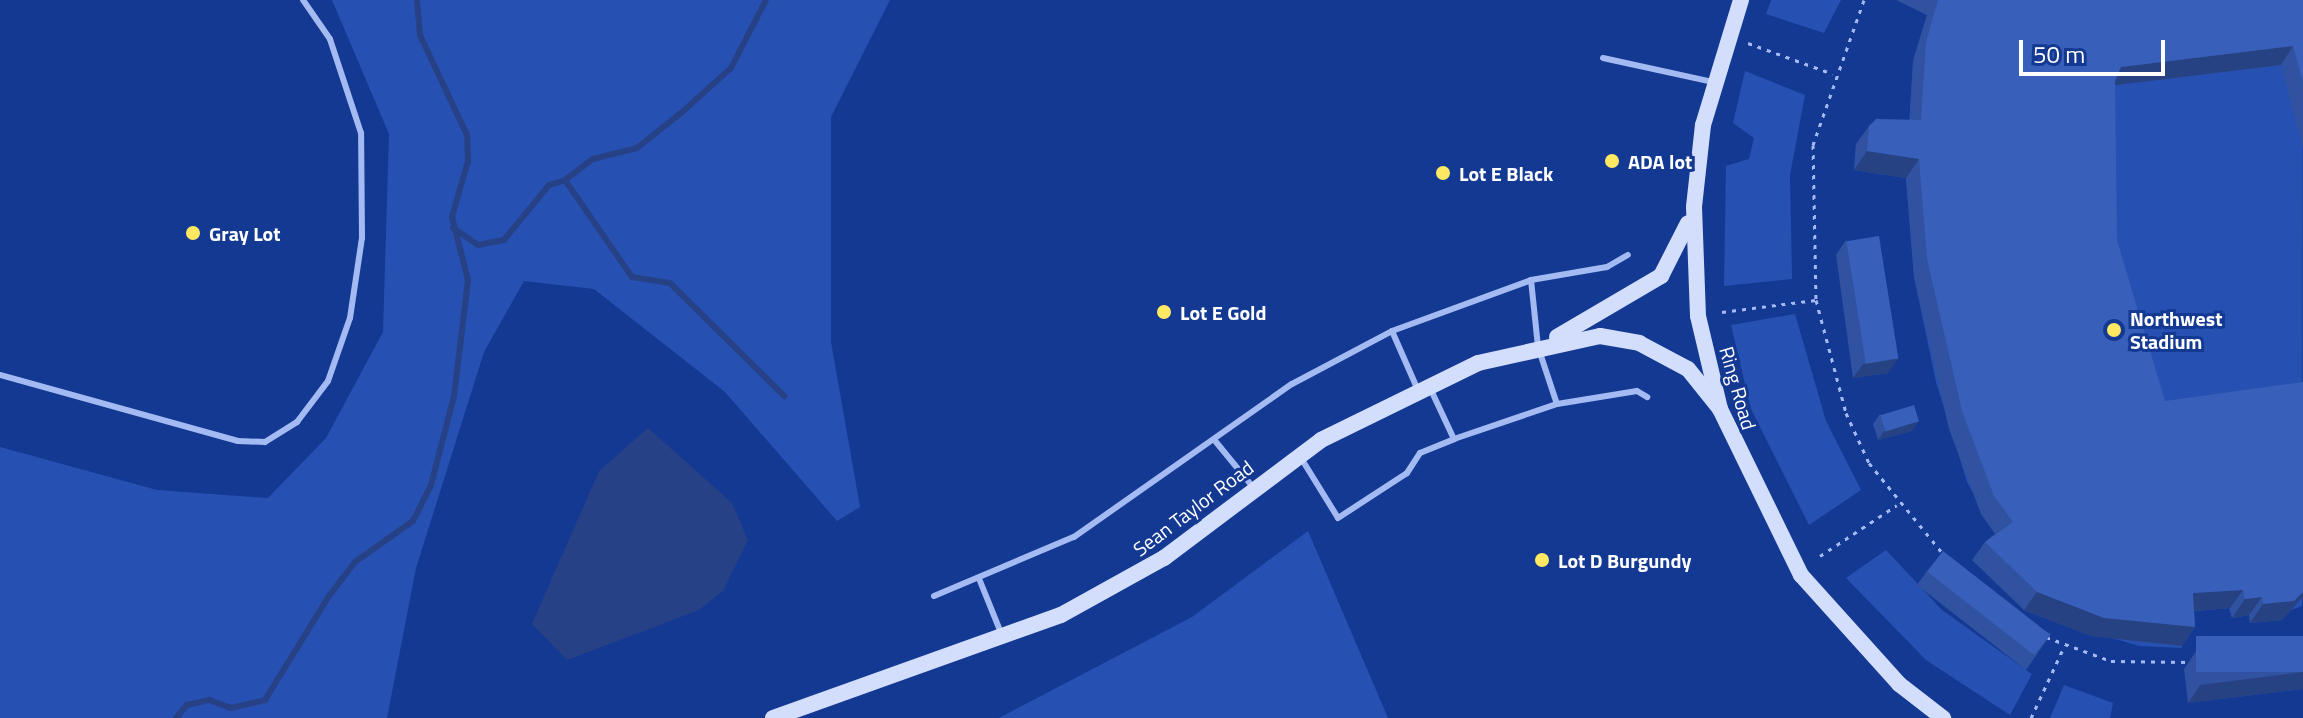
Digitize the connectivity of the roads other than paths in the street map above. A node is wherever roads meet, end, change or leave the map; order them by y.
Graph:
1 (303, 0) edge
2 (1741, 0) edge
3 (1603, 58) dead end
4 (1713, 82) junction
5 (1694, 207) junction
6 (1628, 255) dead end
7 (1531, 280) junction
8 (1392, 331) junction
9 (1538, 347) junction
10 (0, 375) edge
11 (1422, 386) junction
12 (1647, 397) dead end
13 (1557, 404) junction
14 (1720, 409) junction
15 (1454, 439) junction
16 (1216, 442) junction
17 (1299, 455) junction
18 (1253, 487) junction
19 (980, 581) junction
20 (934, 596) dead end
21 (1004, 640) junction
22 (773, 718) edge
23 (1943, 718) edge

1 - 10 lane
2 - 4 main road, Ring Road
3 - 4 lane
4 - 5 main road, Ring Road
5 - 9 main road, Sean Taylor Road
5 - 14 main road, Ring Road
6 - 7 lane
7 - 8 lane
7 - 9 lane
8 - 11 lane
8 - 16 lane
9 - 11 main road, Sean Taylor Road
9 - 13 lane
9 - 14 main road, Sean Taylor Road
11 - 15 lane
11 - 17 main road, Sean Taylor Road
12 - 13 lane
13 - 15 lane
14 - 23 main road, Ring Road
15 - 17 lane
16 - 18 lane
16 - 19 lane
17 - 18 main road, Sean Taylor Road
18 - 21 main road, Sean Taylor Road
19 - 20 lane
19 - 21 lane
21 - 22 main road, Sean Taylor Road

